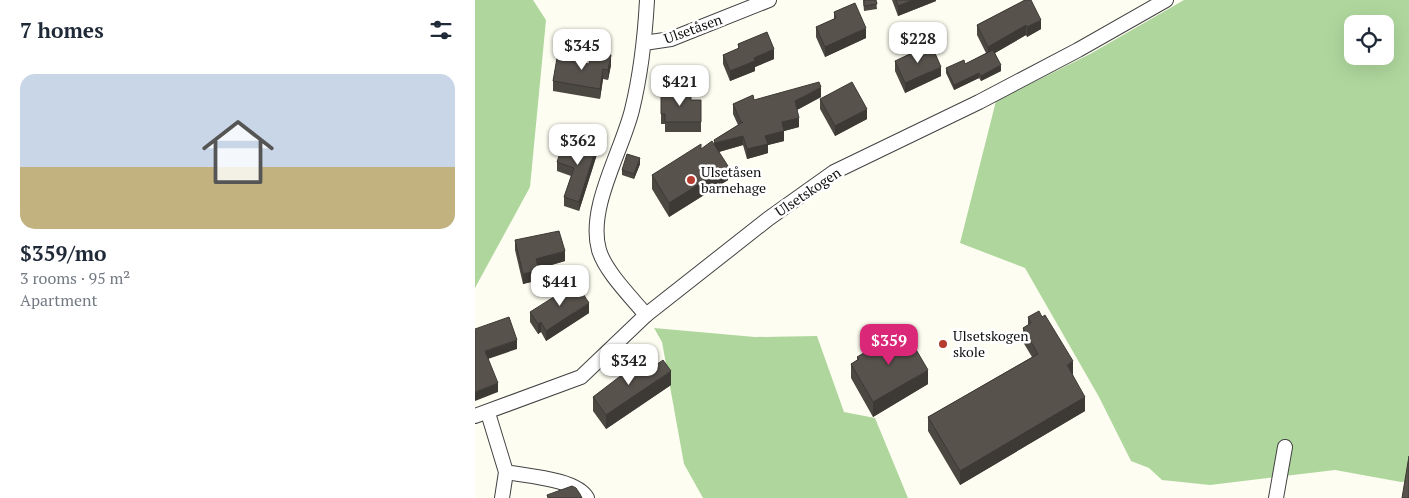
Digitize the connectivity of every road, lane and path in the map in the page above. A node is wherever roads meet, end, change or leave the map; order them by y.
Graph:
1 (647, 0) edge
2 (769, 0) edge
3 (1165, 0) edge
4 (645, 43) junction
5 (646, 315) junction
6 (481, 414) edge
7 (1285, 447) dead end
8 (507, 472) junction
9 (502, 498) edge
10 (587, 498) edge
11 (1276, 498) edge

1 - 4 street
2 - 4 street, Ulsetåsen
3 - 5 street, Ulsetskogen
4 - 5 street
5 - 6 street, Ulsetskogen
6 - 8 street
7 - 11 street
8 - 9 street
8 - 10 street

